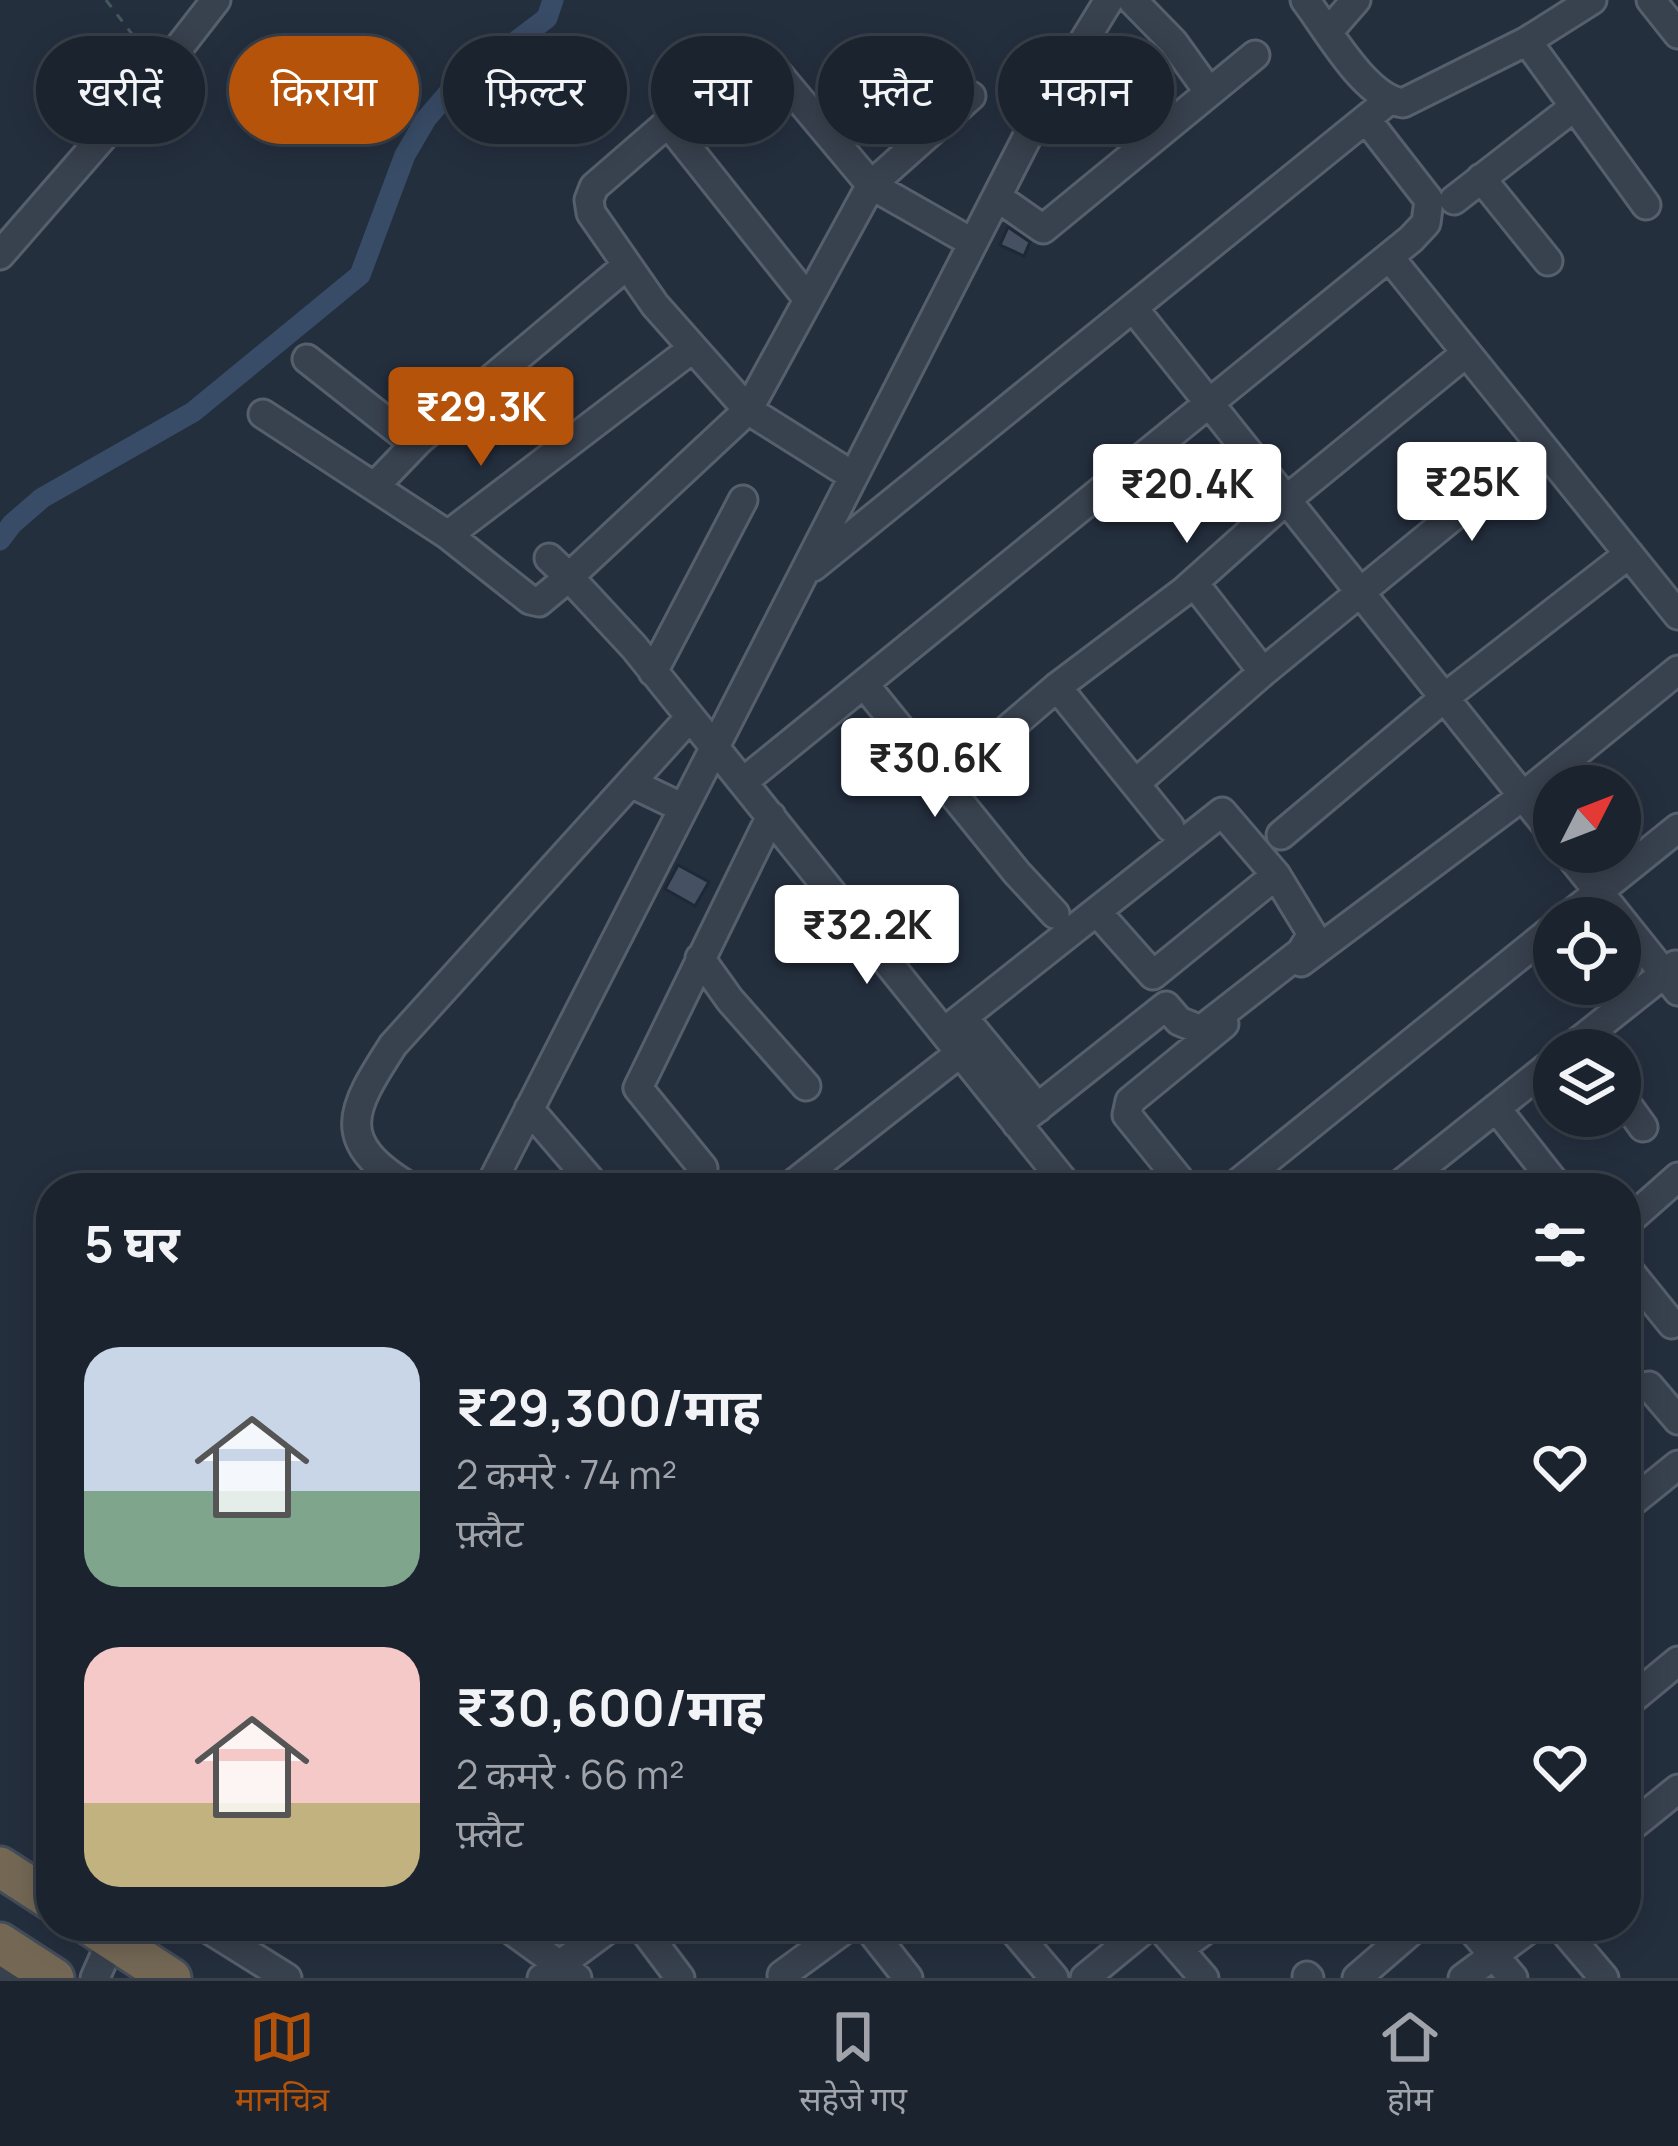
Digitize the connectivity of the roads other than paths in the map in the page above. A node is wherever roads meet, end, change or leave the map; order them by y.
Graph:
1 (216, 0) edge
2 (1109, 0) edge
3 (1132, 0) edge
4 (1306, 0) edge
5 (1356, 0) edge
6 (1592, 0) edge
7 (1651, 0) edge
8 (1329, 31) junction
9 (1678, 34) edge
10 (1527, 40) junction
11 (1255, 55) dead end
12 (1210, 92) junction
13 (794, 93) edge
14 (1388, 101) junction
15 (1574, 107) junction
16 (1366, 119) junction
17 (651, 138) edge
18 (685, 144) edge
19 (917, 144) edge
20 (1481, 178) junction
21 (871, 185) junction
22 (997, 196) junction
23 (1454, 200) dead end
24 (1646, 205) dead end
25 (974, 243) junction
26 (0, 255) edge
27 (1390, 258) junction
28 (1548, 261) dead end
29 (626, 266) junction
30 (808, 298) junction
31 (1134, 309) junction
32 (693, 348) junction
33 (1466, 352) junction
34 (307, 359) dead end
35 (1210, 404) junction
36 (748, 410) junction
37 (263, 414) dead end
38 (415, 444) junction
39 (1540, 445) junction
40 (853, 476) junction
41 (375, 486) junction
42 (743, 500) dead end
43 (1286, 500) junction
44 (448, 535) junction
45 (1629, 554) junction
46 (559, 567) junction
47 (802, 576) junction
48 (1194, 583) junction
49 (1361, 594) junction
50 (1678, 615) edge
51 (1678, 670) edge
52 (653, 672) junction
53 (1263, 672) junction
54 (863, 684) junction
55 (1057, 687) junction
56 (1444, 698) junction
57 (682, 727) dead end
58 (715, 746) junction
59 (743, 782) junction
60 (944, 783) junction
61 (1136, 783) junction
62 (633, 784) junction
63 (1523, 796) junction
64 (683, 808) junction
65 (1533, 809) edge
66 (771, 817) junction
67 (1170, 827) dead end
68 (1678, 828) edge
69 (1281, 835) dead end
70 (1584, 873) edge
71 (1276, 875) junction
72 (1599, 892) junction
73 (1593, 897) edge
74 (1098, 913) junction
75 (1055, 914) dead end
76 (1533, 945) edge
77 (700, 958) junction
78 (1154, 974) junction
79 (1673, 976) edge
80 (1166, 1006) junction
81 (958, 1029) junction
82 (1603, 1029) edge
83 (1533, 1079) edge
84 (806, 1086) dead end
85 (1496, 1108) junction
86 (529, 1109) junction
87 (1032, 1112) junction
88 (703, 1168) dead end
89 (391, 1173) edge
90 (497, 1173) edge
91 (584, 1173) edge
92 (804, 1173) edge
93 (1062, 1173) edge
94 (1174, 1173) edge
95 (1251, 1173) edge
96 (1415, 1173) edge
97 (1548, 1173) edge
98 (1678, 1178) edge
99 (1641, 1210) edge
100 (1641, 1286) edge
101 (1672, 1324) dead end
102 (1649, 1386) dead end
103 (1678, 1420) edge
104 (1678, 1465) edge
105 (1641, 1495) edge
106 (1678, 1661) edge
107 (1641, 1691) edge
108 (1678, 1789) edge
109 (1641, 1819) edge
110 (0, 1867) edge
111 (36, 1890) edge
112 (104, 1941) edge
113 (120, 1941) edge
114 (228, 1941) edge
115 (523, 1941) edge
116 (595, 1941) edge
117 (652, 1941) edge
118 (828, 1941) edge
119 (879, 1941) edge
120 (1023, 1941) edge
121 (1130, 1941) edge
122 (1172, 1941) edge
123 (1190, 1941) edge
124 (1400, 1941) edge
125 (1482, 1941) edge
126 (1513, 1941) edge
127 (1573, 1941) edge
128 (0, 1942) edge
129 (1179, 1949) junction
130 (1495, 1955) junction
131 (559, 1973) edge
132 (159, 1975) edge
133 (782, 1975) dead end
134 (54, 1978) edge
135 (95, 1978) edge
136 (287, 1978) edge
137 (680, 1978) edge
138 (908, 1978) edge
139 (1054, 1978) edge
140 (1084, 1978) edge
141 (1204, 1978) edge
142 (1357, 1978) edge
143 (1462, 1978) edge
144 (1513, 1978) edge
145 (1604, 1978) edge

1 - 26 street
2 - 22 street
3 - 12 street
4 - 8 street
5 - 8 street
6 - 10 street
7 - 9 street
8 - 14 street
10 - 14 street
10 - 15 street
11 - 12 street
12 - 22 street
13 - 21 street
14 - 16 street
15 - 20 street
15 - 24 street
16 - 27 street
16 - 31 street
17 - 29 street
18 - 30 street
19 - 21 street
20 - 23 street
20 - 28 street
21 - 25 street
21 - 30 street
22 - 25 street
25 - 40 street
27 - 33 street
27 - 35 street
29 - 32 street
29 - 38 street
30 - 36 street
31 - 35 street
31 - 47 street
32 - 36 street
32 - 44 street
33 - 39 street
33 - 43 street
34 - 38 street
35 - 43 street
35 - 54 street
36 - 40 street
36 - 46 street
37 - 41 street
38 - 41 street
39 - 45 street
39 - 49 street
40 - 47 street
41 - 44 street
42 - 52 street
43 - 48 street
43 - 49 street
44 - 46 street
45 - 50 street
45 - 56 street
46 - 52 street
47 - 58 street
48 - 53 street
48 - 55 street
49 - 53 street
49 - 56 street
51 - 63 street
52 - 58 street
53 - 61 street
54 - 59 street
54 - 60 street
55 - 60 street
55 - 61 street
56 - 63 street
56 - 69 street
57 - 62 street
58 - 59 street
58 - 64 street
59 - 66 street
60 - 75 street
61 - 67 street
62 - 64 street
62 - 89 street
63 - 65 street
63 - 94 street
64 - 86 street
66 - 77 street
66 - 81 street
68 - 72 street
70 - 72 street
71 - 74 street
71 - 78 street
71 - 80 street
72 - 73 street
72 - 79 street
74 - 78 street
74 - 81 street
76 - 95 street
77 - 84 street
77 - 88 street
78 - 80 street
79 - 82 street
80 - 87 street
81 - 87 street
81 - 92 street
83 - 85 street
85 - 96 street
85 - 97 street
86 - 90 street
86 - 91 street
87 - 93 street
98 - 99 street
100 - 101 street
102 - 103 street
104 - 105 street
106 - 107 street
108 - 109 street
110 - 111 highway
112 - 135 street
113 - 132 highway
114 - 136 street
115 - 131 street
116 - 131 street
117 - 137 street
118 - 133 street
119 - 138 street
120 - 139 street
121 - 140 street
122 - 129 street
123 - 129 street
124 - 142 street
125 - 130 street
126 - 130 street
127 - 145 street
128 - 134 highway
129 - 141 street
130 - 143 street
130 - 144 street

